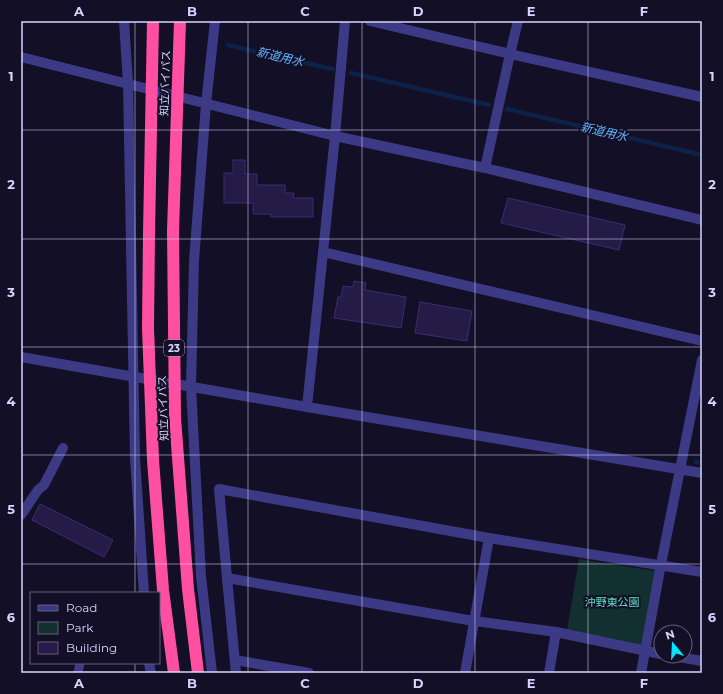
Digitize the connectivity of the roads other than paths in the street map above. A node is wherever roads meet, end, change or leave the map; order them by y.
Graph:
1 (124, 21) edge
2 (153, 21) edge
3 (180, 21) edge
4 (215, 21) edge
5 (346, 21) edge
6 (370, 21) edge
7 (518, 21) edge
8 (510, 54) junction
9 (21, 57) edge
10 (128, 83) junction
11 (702, 98) edge
12 (206, 104) junction
13 (335, 136) junction
14 (485, 168) junction
15 (702, 220) edge
16 (323, 252) junction
17 (702, 340) edge
18 (21, 357) edge
19 (702, 360) edge
20 (133, 377) junction
21 (191, 387) junction
22 (307, 407) junction
23 (63, 448) dead end
24 (680, 469) junction
25 (702, 473) edge
26 (21, 515) edge
27 (489, 538) junction
28 (661, 564) junction
29 (702, 572) edge
30 (227, 578) junction
31 (144, 592) edge
32 (474, 621) junction
33 (556, 632) junction
34 (646, 651) junction
35 (653, 652) edge
36 (235, 660) junction
37 (174, 673) edge
38 (198, 673) edge
39 (212, 673) edge
40 (236, 673) edge
41 (309, 673) edge
42 (465, 673) edge
43 (549, 673) edge
44 (642, 673) edge

1 - 10 street
2 - 37 highway, 知立バイパス / 23, bridge
3 - 38 highway, 知立バイパス / 23, bridge
4 - 12 street
5 - 13 street
6 - 8 street
7 - 8 street
8 - 11 street
8 - 14 street
9 - 10 street
10 - 12 street
10 - 20 street
12 - 13 street
12 - 21 street
13 - 14 street
13 - 16 street
14 - 15 street
16 - 17 street
16 - 22 street
18 - 20 street
19 - 24 street
20 - 21 street
20 - 31 street
21 - 22 street
21 - 39 street
22 - 24 street
23 - 26 street
24 - 25 street
24 - 28 street
27 - 28 street
27 - 30 street
27 - 32 street
28 - 29 street
28 - 34 street
30 - 32 street
30 - 36 street
32 - 33 street
32 - 42 street
33 - 34 street
33 - 43 street
34 - 35 street
34 - 44 street
36 - 40 street
36 - 41 street

